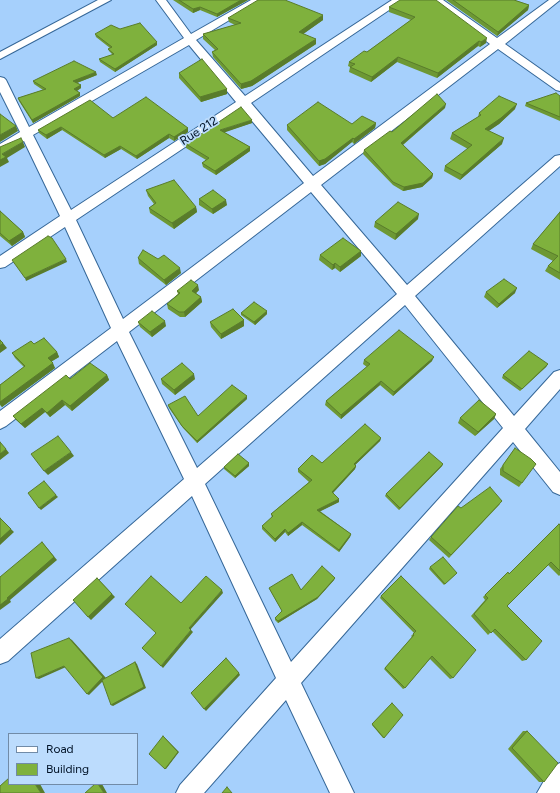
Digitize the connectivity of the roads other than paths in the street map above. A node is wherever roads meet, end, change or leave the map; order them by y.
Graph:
1 (106, 0) edge
2 (161, 0) edge
3 (258, 0) edge
4 (399, 0) edge
5 (436, 0) edge
6 (555, 0) edge
7 (190, 38) junction
8 (498, 43) junction
9 (0, 56) edge
10 (0, 80) edge
11 (560, 88) edge
12 (244, 102) junction
13 (26, 134) junction
14 (0, 148) edge
15 (560, 159) edge
16 (312, 184) junction
17 (68, 218) junction
18 (0, 263) edge
19 (406, 295) junction
20 (120, 330) junction
21 (560, 377) edge
22 (0, 422) edge
23 (514, 429) junction
24 (194, 482) junction
25 (560, 486) edge
26 (0, 653) edge
27 (288, 680) junction
28 (560, 775) edge
29 (188, 793) edge
30 (342, 793) edge
31 (549, 793) edge

1 - 9 street
2 - 7 street
3 - 7 street
4 - 12 street, Rue 212
5 - 8 street
6 - 8 street
7 - 12 street
7 - 13 street
8 - 11 street
8 - 16 street
10 - 13 street
12 - 16 street
12 - 17 street, Rue 212
13 - 14 street
13 - 17 street
15 - 19 street
16 - 19 street
16 - 20 street
17 - 18 street, Rue 212
17 - 20 street
19 - 23 street
19 - 24 street
20 - 22 street
20 - 24 street
21 - 23 street
23 - 25 street
23 - 27 street
24 - 26 street
24 - 27 street
27 - 29 street
27 - 30 street
28 - 31 street

